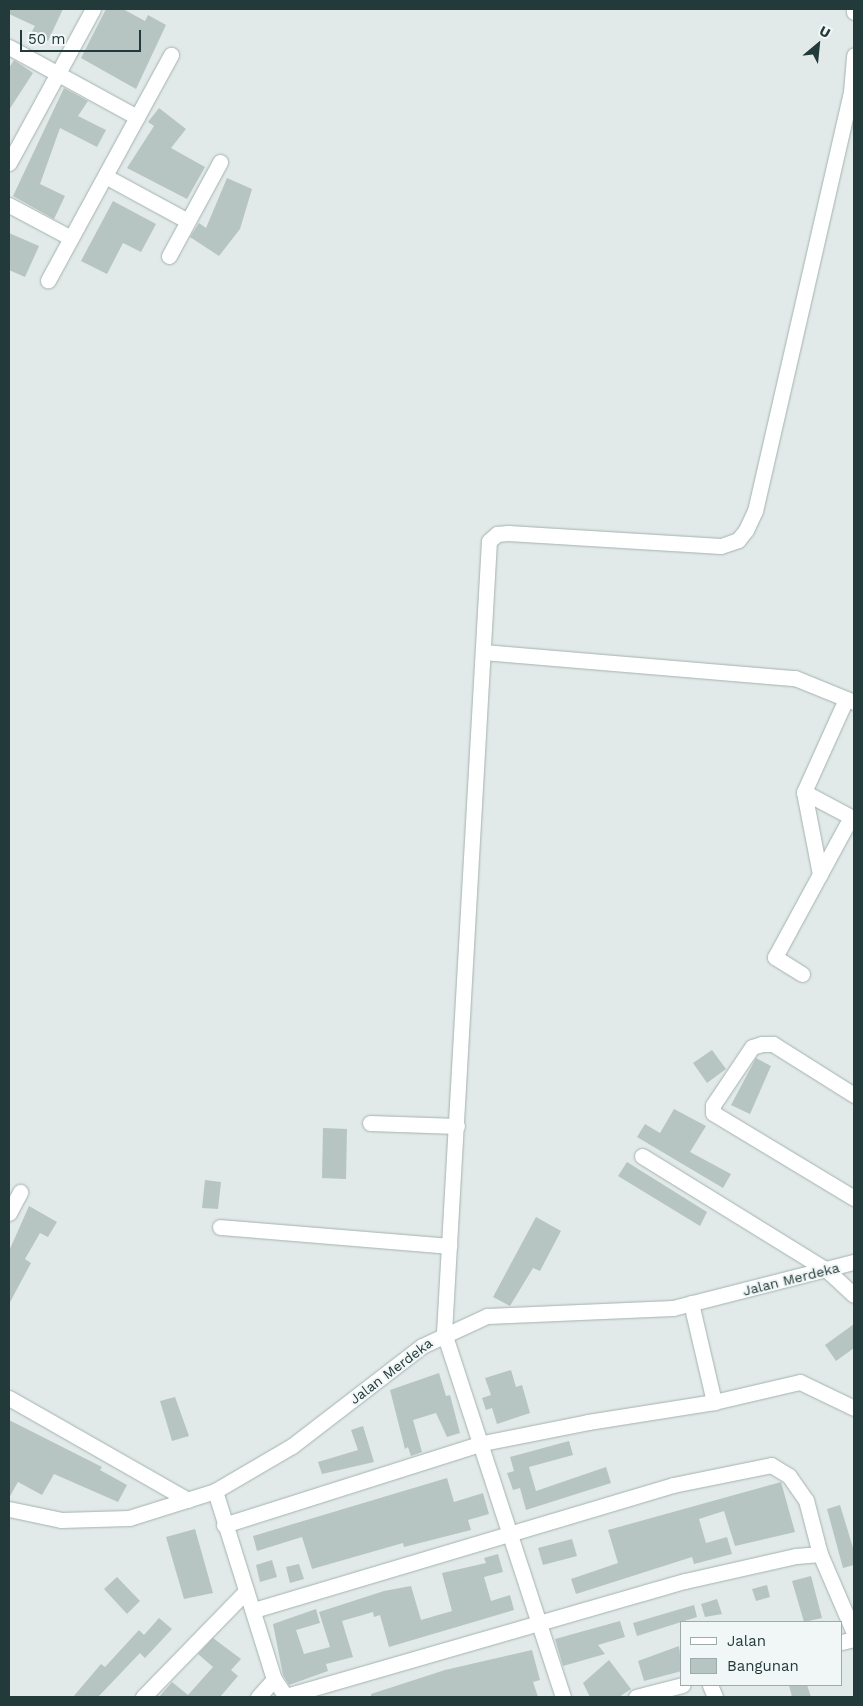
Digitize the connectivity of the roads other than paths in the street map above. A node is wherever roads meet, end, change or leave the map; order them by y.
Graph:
1 (93, 9) edge
2 (9, 47) edge
3 (171, 55) dead end
4 (854, 55) edge
5 (58, 74) junction
6 (137, 117) junction
7 (220, 162) dead end
8 (9, 164) edge
9 (105, 176) junction
10 (9, 205) edge
11 (188, 221) junction
12 (71, 238) junction
13 (169, 256) dead end
14 (48, 280) dead end
15 (484, 652) junction
16 (850, 701) edge
17 (804, 792) junction
18 (820, 874) junction
19 (802, 974) dead end
20 (854, 1095) edge
21 (370, 1123) dead end
22 (457, 1126) junction
23 (642, 1156) dead end
24 (20, 1192) dead end
25 (854, 1198) edge
26 (9, 1213) edge
27 (220, 1227) dead end
28 (449, 1246) junction
29 (854, 1262) edge
30 (828, 1271) junction
31 (854, 1295) edge
32 (691, 1304) junction
33 (444, 1333) junction
34 (9, 1398) edge
35 (714, 1402) junction
36 (854, 1408) edge
37 (483, 1443) junction
38 (215, 1491) junction
39 (188, 1500) junction
40 (9, 1509) edge
41 (224, 1525) junction
42 (512, 1534) junction
43 (820, 1554) junction
44 (246, 1591) junction
45 (254, 1610) junction
46 (539, 1622) junction
47 (854, 1633) edge
48 (274, 1678) junction
49 (680, 1685) edge
50 (143, 1697) edge
51 (258, 1697) edge
52 (286, 1697) edge
53 (563, 1697) edge
54 (636, 1697) edge

1 - 5 street
2 - 5 street
3 - 6 street
4 - 15 street
5 - 6 street
5 - 8 street
6 - 9 street
7 - 11 street
9 - 11 street
9 - 12 street
10 - 12 street
11 - 13 street
12 - 14 street
15 - 16 street
15 - 22 street
16 - 17 street
17 - 18 street
17 - 18 street
18 - 19 street
20 - 25 street
21 - 22 street
22 - 28 street
23 - 30 street
24 - 26 street
27 - 28 street
28 - 33 street
29 - 30 street, Jalan Merdeka
30 - 31 street
30 - 32 street, Jalan Merdeka
32 - 33 street, Jalan Merdeka
32 - 35 street
33 - 37 street
33 - 38 street, Jalan Merdeka
34 - 39 street
35 - 36 street
35 - 37 street
37 - 41 street
37 - 42 street
38 - 39 street, Jalan Merdeka
38 - 41 street
39 - 40 street, Jalan Merdeka
41 - 44 street
42 - 43 street
42 - 45 street
42 - 46 street
43 - 46 street
43 - 47 street
44 - 45 street
44 - 50 street
45 - 48 street
46 - 52 street
46 - 53 street
48 - 51 street
48 - 52 street
49 - 54 street

